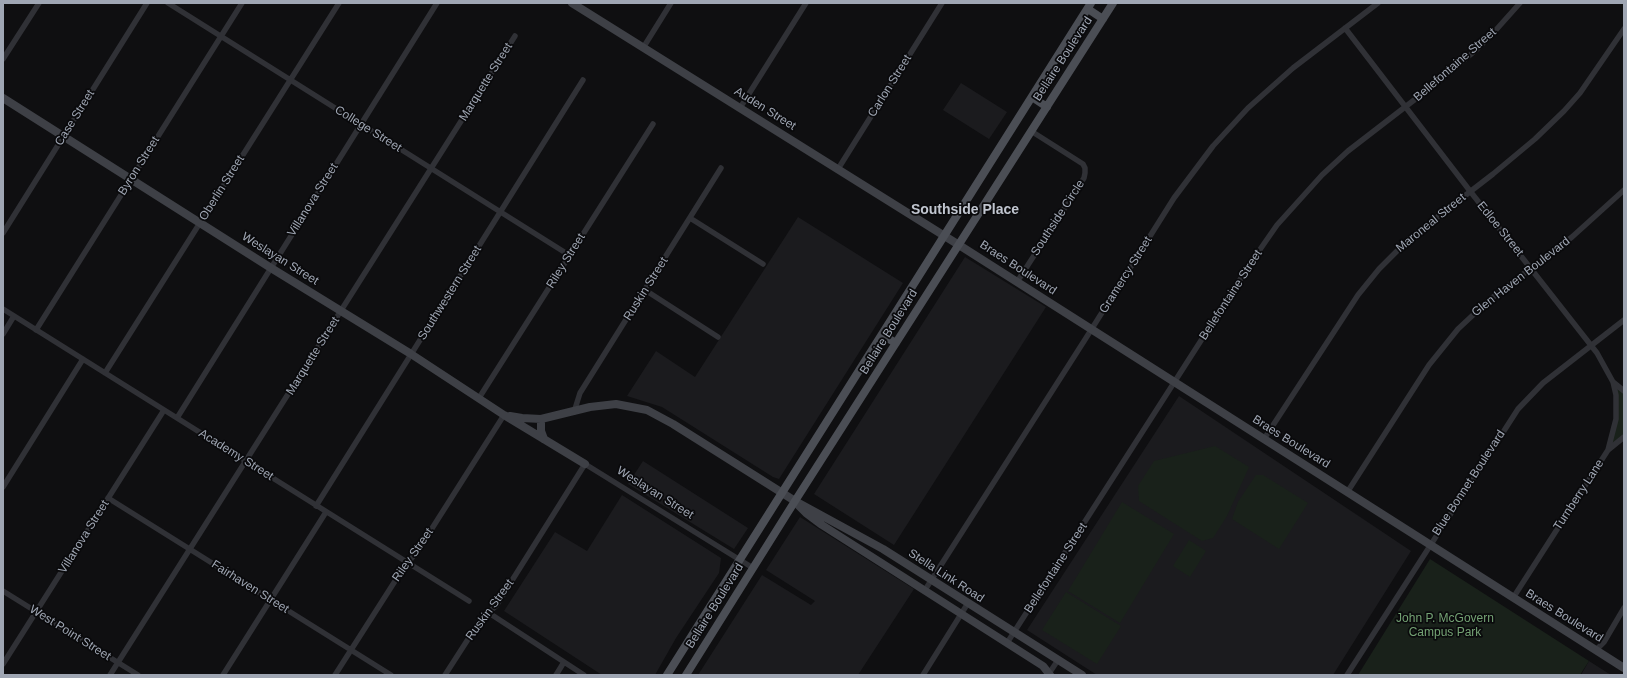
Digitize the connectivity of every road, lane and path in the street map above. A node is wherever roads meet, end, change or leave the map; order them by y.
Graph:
1 (39, 3) edge
2 (147, 3) edge
3 (168, 3) edge
4 (242, 3) edge
5 (339, 3) edge
6 (437, 3) edge
7 (572, 3) edge
8 (671, 3) edge
9 (806, 3) edge
10 (942, 3) edge
11 (1113, 3) edge
12 (1378, 3) edge
13 (1520, 3) edge
14 (1089, 6) edge
15 (1103, 19) junction
16 (1345, 28) junction
17 (1624, 29) edge
18 (221, 36) junction
19 (515, 36) dead end
20 (643, 48) junction
21 (3, 59) edge
22 (290, 80) junction
23 (583, 80) dead end
24 (1032, 97) junction
25 (3, 98) edge
26 (1406, 106) junction
27 (1047, 107) junction
28 (740, 108) junction
29 (652, 124) dead end
30 (360, 125) junction
31 (1031, 131) junction
32 (64, 136) junction
33 (431, 168) junction
34 (721, 168) dead end
35 (838, 170) junction
36 (132, 179) junction
37 (1624, 190) edge
38 (1470, 191) junction
39 (501, 212) junction
40 (690, 218) junction
41 (201, 222) junction
42 (3, 233) edge
43 (945, 236) junction
44 (959, 245) junction
45 (569, 255) junction
46 (764, 264) dead end
47 (271, 268) junction
48 (1531, 268) junction
49 (1017, 282) junction
50 (645, 290) junction
51 (3, 309) edge
52 (341, 311) junction
53 (14, 316) junction
54 (1624, 320) edge
55 (36, 330) junction
56 (1092, 330) junction
57 (3, 334) edge
58 (882, 335) junction
59 (718, 337) dead end
60 (896, 343) junction
61 (1591, 346) junction
62 (411, 354) junction
63 (83, 359) junction
64 (105, 373) junction
65 (1174, 382) junction
66 (1613, 382) junction
67 (1624, 391) edge
68 (479, 398) junction
69 (164, 410) junction
70 (574, 412) junction
71 (504, 414) junction
72 (177, 418) junction
73 (541, 419) junction
74 (824, 428) junction
75 (837, 436) junction
76 (1624, 437) edge
77 (544, 438) junction
78 (1264, 439) junction
79 (1608, 450) junction
80 (246, 461) junction
81 (585, 464) junction
82 (3, 487) edge
83 (1348, 491) junction
84 (782, 493) junction
85 (108, 498) junction
86 (795, 502) junction
87 (316, 506) junction
88 (326, 512) junction
89 (1430, 545) junction
90 (190, 549) junction
91 (883, 549) junction
92 (740, 560) junction
93 (876, 560) junction
94 (408, 563) junction
95 (753, 568) junction
96 (932, 580) junction
97 (925, 590) junction
98 (3, 591) edge
99 (1513, 598) junction
100 (271, 600) junction
101 (469, 601) dead end
102 (968, 604) junction
103 (1624, 608) edge
104 (36, 612) junction
105 (489, 613) junction
106 (961, 614) junction
107 (1014, 633) junction
108 (1007, 643) junction
109 (351, 650) junction
110 (1596, 650) junction
111 (1058, 660) junction
112 (564, 662) junction
113 (118, 663) junction
114 (3, 664) edge
115 (1624, 668) edge
116 (110, 675) edge
117 (138, 675) edge
118 (223, 675) edge
119 (335, 675) edge
120 (391, 675) edge
121 (445, 675) edge
122 (556, 675) edge
123 (584, 675) edge
124 (667, 675) edge
125 (686, 675) edge
126 (923, 675) edge
127 (1049, 675) edge
128 (1082, 675) edge
129 (1347, 675) edge

1 - 21 street
2 - 32 street, Case Street
3 - 18 street, College Street
4 - 18 street, Byron Street
5 - 22 street, Oberlin Street
6 - 30 street, Villanova Street
7 - 20 main road, Auden Street
8 - 20 street
9 - 28 street
10 - 35 street, Carlon Street
11 - 15 main road, Bellaire Boulevard
12 - 16 street, Gramercy Street
13 - 26 street, Bellefontaine Street
14 - 15 main road
14 - 24 main road, Bellaire Boulevard
15 - 27 main road, Bellaire Boulevard
16 - 26 street, Edloe Street
16 - 56 street, Gramercy Street
17 - 38 street, Maroneal Street
18 - 22 street, College Street
18 - 36 street, Byron Street
19 - 33 street, Marquette Street
20 - 28 main road, Auden Street
22 - 30 street, College Street
22 - 41 street, Oberlin Street
23 - 39 street, Southwestern Street
24 - 27 main road
24 - 43 main road, Bellaire Boulevard
25 - 32 main road, Weslayan Street
26 - 38 street, Edloe Street
26 - 65 street, Bellefontaine Street
27 - 31 main road, Bellaire Boulevard
28 - 35 main road, Auden Street
29 - 45 street, Riley Street
30 - 33 street, College Street
30 - 47 street, Villanova Street
31 - 44 main road, Bellaire Boulevard
31 - 49 street, Southside Circle
32 - 36 main road, Weslayan Street
32 - 42 street, Case Street
33 - 39 street, College Street
33 - 52 street, Marquette Street
34 - 40 street, Ruskin Street
35 - 43 main road, Auden Street
36 - 41 main road, Weslayan Street
36 - 55 street, Byron Street
37 - 48 street, Glen Haven Boulevard
38 - 48 street, Edloe Street
38 - 78 street, Maroneal Street
39 - 45 street, College Street
39 - 62 street, Southwestern Street
40 - 46 street
40 - 50 street, Ruskin Street
41 - 47 main road, Weslayan Street
41 - 64 street, Oberlin Street
43 - 44 main road, Braes Boulevard
43 - 58 main road, Bellaire Boulevard
44 - 49 main road, Braes Boulevard
44 - 60 main road, Bellaire Boulevard
45 - 68 street, Riley Street
47 - 52 main road, Weslayan Street
47 - 72 street, Villanova Street
48 - 61 street, Edloe Street
48 - 83 street, Glen Haven Boulevard
49 - 56 main road, Braes Boulevard
50 - 59 street
50 - 70 street, Ruskin Street
51 - 53 street, Academy Street
52 - 62 main road, Weslayan Street
52 - 80 street, Marquette Street
53 - 55 street, Academy Street
53 - 57 street
54 - 61 street, Blue Bonnet Boulevard
55 - 63 street, Academy Street
56 - 65 main road, Braes Boulevard
56 - 96 street, Gramercy Street
58 - 60 main road
58 - 74 main road, Bellaire Boulevard
60 - 75 main road, Bellaire Boulevard
61 - 66 street, Edloe Street
61 - 89 street, Blue Bonnet Boulevard
62 - 68 main road, Weslayan Street
62 - 87 street, Southwestern Street
63 - 64 street, Academy Street
63 - 82 street
64 - 69 street, Academy Street
65 - 78 main road, Braes Boulevard
65 - 107 street, Bellefontaine Street
66 - 67 street, Edloe Street
66 - 79 street, Turnberry Lane
68 - 71 main road, Weslayan Street
69 - 72 street, Academy Street
69 - 85 street, Villanova Street
70 - 73 main road, Stella Link Road
70 - 84 main road, Stella Link Road
71 - 73 main road, Stella Link Road
71 - 77 main road, Weslayan Street
71 - 94 street, Riley Street
72 - 80 street, Academy Street
73 - 77 main road
74 - 75 main road
74 - 84 main road, Bellaire Boulevard
75 - 86 main road, Bellaire Boulevard
76 - 79 street
77 - 81 main road, Weslayan Street
78 - 83 main road, Braes Boulevard
79 - 99 street, Turnberry Lane
80 - 87 street, Academy Street
80 - 90 street, Marquette Street
81 - 92 street, Weslayan Street
81 - 105 street, Ruskin Street
83 - 89 main road, Braes Boulevard
84 - 86 main road, Stella Link Road
84 - 92 main road, Bellaire Boulevard
85 - 90 street, Fairhaven Street
85 - 104 street, Villanova Street
86 - 91 main road, Stella Link Road
86 - 93 main road, Stella Link Road
86 - 95 main road, Bellaire Boulevard
87 - 88 street, Academy Street
88 - 94 street, Academy Street
88 - 100 street
89 - 99 main road, Braes Boulevard
89 - 129 street, Blue Bonnet Boulevard
90 - 100 street, Fairhaven Street
90 - 113 street, Marquette Street
91 - 93 main road
91 - 96 main road, Stella Link Road
92 - 95 street, Weslayan Street
92 - 124 main road, Bellaire Boulevard
93 - 97 main road, Stella Link Road
94 - 101 street, Academy Street
94 - 109 street, Riley Street
95 - 125 main road, Bellaire Boulevard
96 - 97 street, Gramercy Street
96 - 102 main road, Stella Link Road
97 - 106 main road, Stella Link Road
98 - 104 street, West Point Street
99 - 110 main road, Braes Boulevard
100 - 109 street, Fairhaven Street
100 - 118 street
102 - 106 street
102 - 107 main road, Stella Link Road
103 - 110 street
104 - 113 street, West Point Street
104 - 114 street, Villanova Street
105 - 112 street
105 - 121 street, Ruskin Street
106 - 108 main road, Stella Link Road
106 - 126 street
107 - 108 street, Bellefontaine Street
107 - 111 main road, Stella Link Road
108 - 127 main road, Stella Link Road
109 - 119 street, Riley Street
109 - 120 street, Fairhaven Street
110 - 115 main road, Braes Boulevard
111 - 127 street
111 - 128 main road, Stella Link Road
112 - 122 street
112 - 123 street
113 - 116 street, Marquette Street
113 - 117 street, West Point Street

